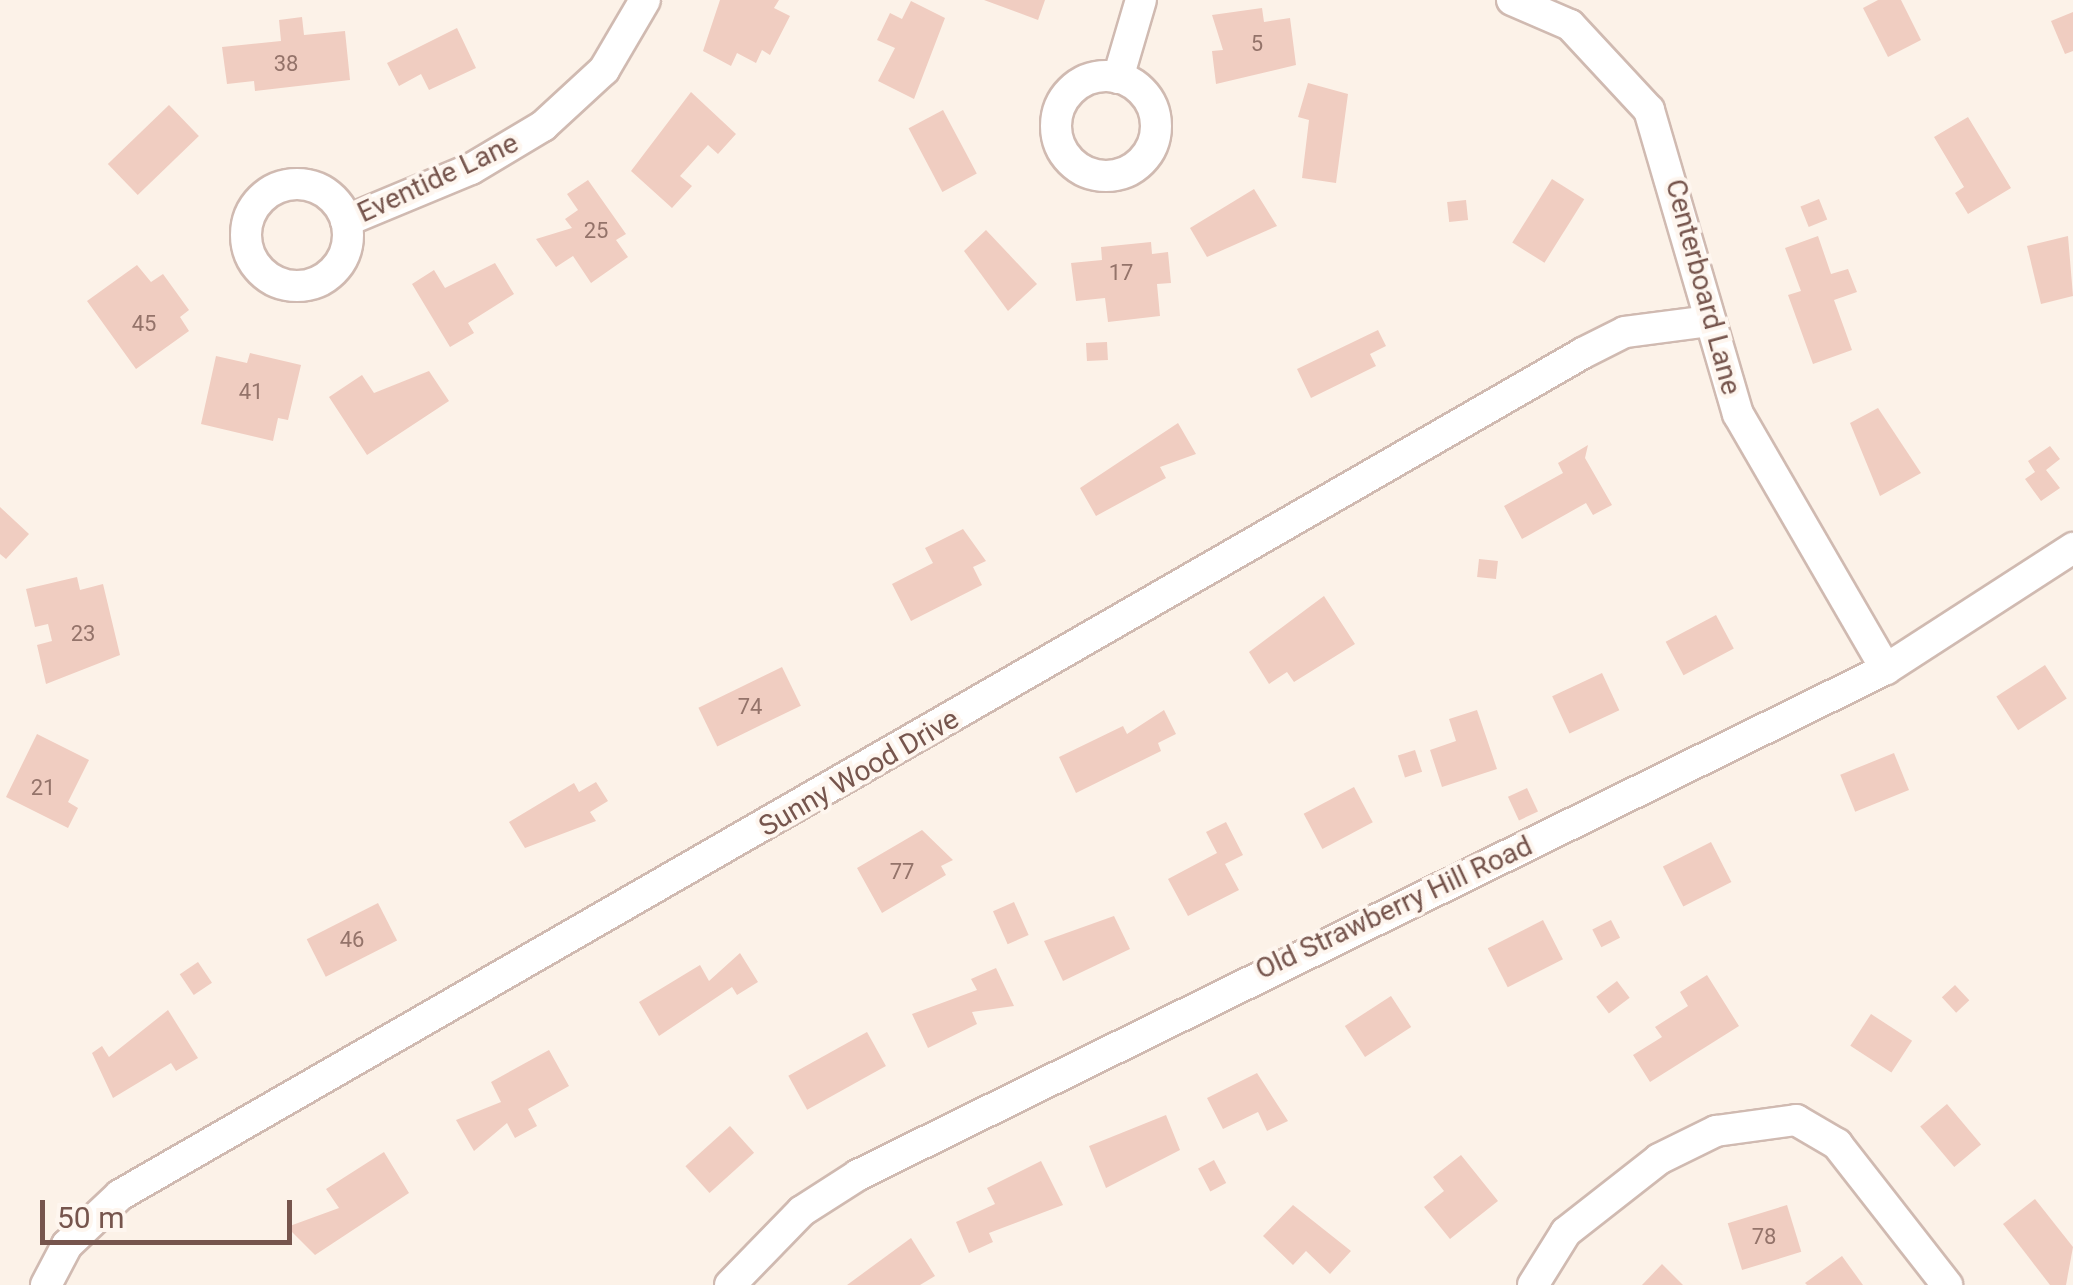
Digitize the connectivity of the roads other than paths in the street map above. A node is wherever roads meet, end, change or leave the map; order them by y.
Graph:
1 (646, 0) edge
2 (1141, 0) edge
3 (1512, 0) edge
4 (1118, 78) dead end
5 (346, 221) dead end
6 (1710, 322) junction
7 (2073, 548) edge
8 (1886, 669) junction
9 (46, 1285) edge
10 (730, 1285) edge
11 (1533, 1285) edge
12 (1946, 1285) edge

1 - 5 street, Eventide Lane
2 - 4 street
3 - 6 street, Centerboard Lane
6 - 8 street, Centerboard Lane
6 - 9 street, Sunny Wood Drive
7 - 8 street, Old Strawberry Hill Road
8 - 10 street, Old Strawberry Hill Road
11 - 12 street

